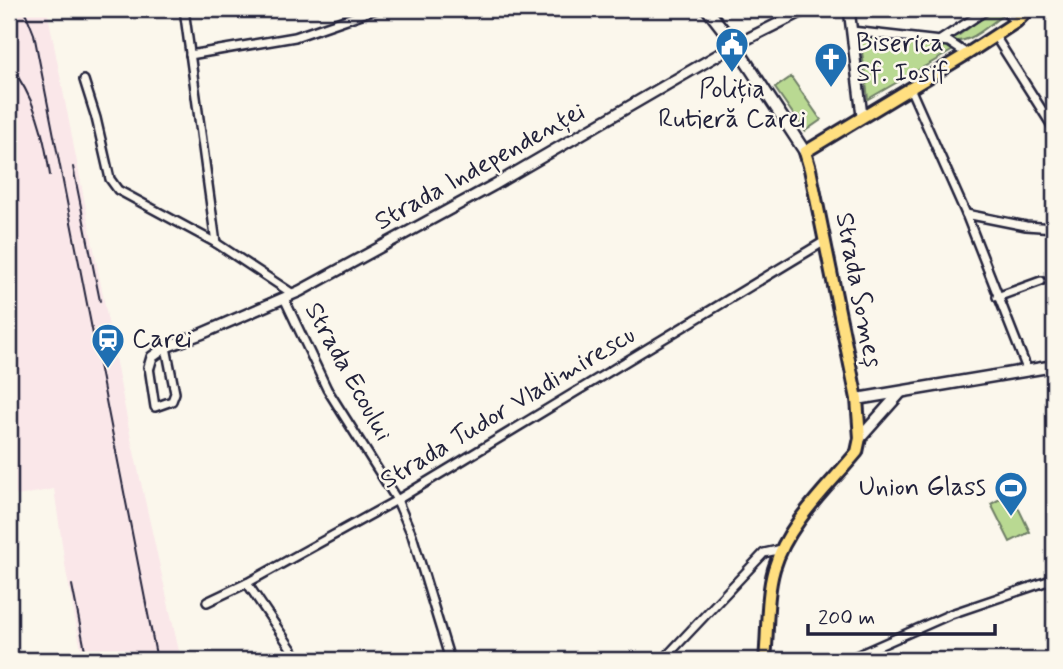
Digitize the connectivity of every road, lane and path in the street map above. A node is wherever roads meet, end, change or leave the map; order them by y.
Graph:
1 (184, 9) edge
2 (376, 9) edge
3 (707, 9) edge
4 (807, 9) edge
5 (849, 9) edge
6 (988, 9) edge
7 (1002, 9) edge
8 (1029, 9) edge
9 (1016, 22) junction
10 (852, 31) junction
11 (995, 36) junction
12 (939, 41) junction
13 (735, 45) junction
14 (967, 54) junction
15 (190, 55) junction
16 (84, 80) dead end
17 (911, 88) junction
18 (862, 116) junction
19 (1054, 129) edge
20 (805, 152) junction
21 (966, 214) junction
22 (1054, 228) edge
23 (825, 241) junction
24 (216, 243) junction
25 (1041, 281) dead end
26 (289, 296) junction
27 (997, 297) junction
28 (166, 346) junction
29 (1054, 366) edge
30 (149, 367) joint
31 (1027, 369) junction
32 (900, 393) junction
33 (857, 399) junction
34 (860, 438) junction
35 (397, 500) junction
36 (782, 549) junction
37 (1054, 579) edge
38 (247, 583) junction
39 (207, 602) dead end
40 (299, 660) edge
41 (450, 660) edge
42 (663, 660) edge
43 (765, 660) edge
44 (847, 660) edge

1 - 15 street
2 - 15 street
3 - 13 main road
4 - 13 street, Strada Independenței
5 - 10 street
6 - 12 street
7 - 9 street
8 - 9 main road
9 - 11 main road
10 - 12 street
10 - 18 street
11 - 14 main road
11 - 19 street
12 - 14 street
13 - 20 main road
13 - 26 street, Strada Independenței
14 - 17 main road
15 - 24 street
16 - 24 street
17 - 18 main road
17 - 21 street
18 - 20 main road
20 - 23 main road, Strada Someș
21 - 22 street
21 - 27 street
23 - 33 main road, Strada Someș
23 - 35 street, Strada Tudor Vladimirescu
24 - 26 street
25 - 27 street
26 - 28 street, Strada Independenței
26 - 35 street, Strada Ecoului
27 - 31 street
28 - 30 street, Strada Independenței
28 - 30 street, Strada Independenței
29 - 31 main road
31 - 32 main road
32 - 33 main road
32 - 34 main road
33 - 34 main road, Strada Someș
34 - 36 main road
35 - 38 street, Strada Tudor Vladimirescu
35 - 41 street, Strada Ecoului
36 - 42 street
36 - 43 main road
37 - 44 street
38 - 39 street, Strada Tudor Vladimirescu
38 - 40 street

